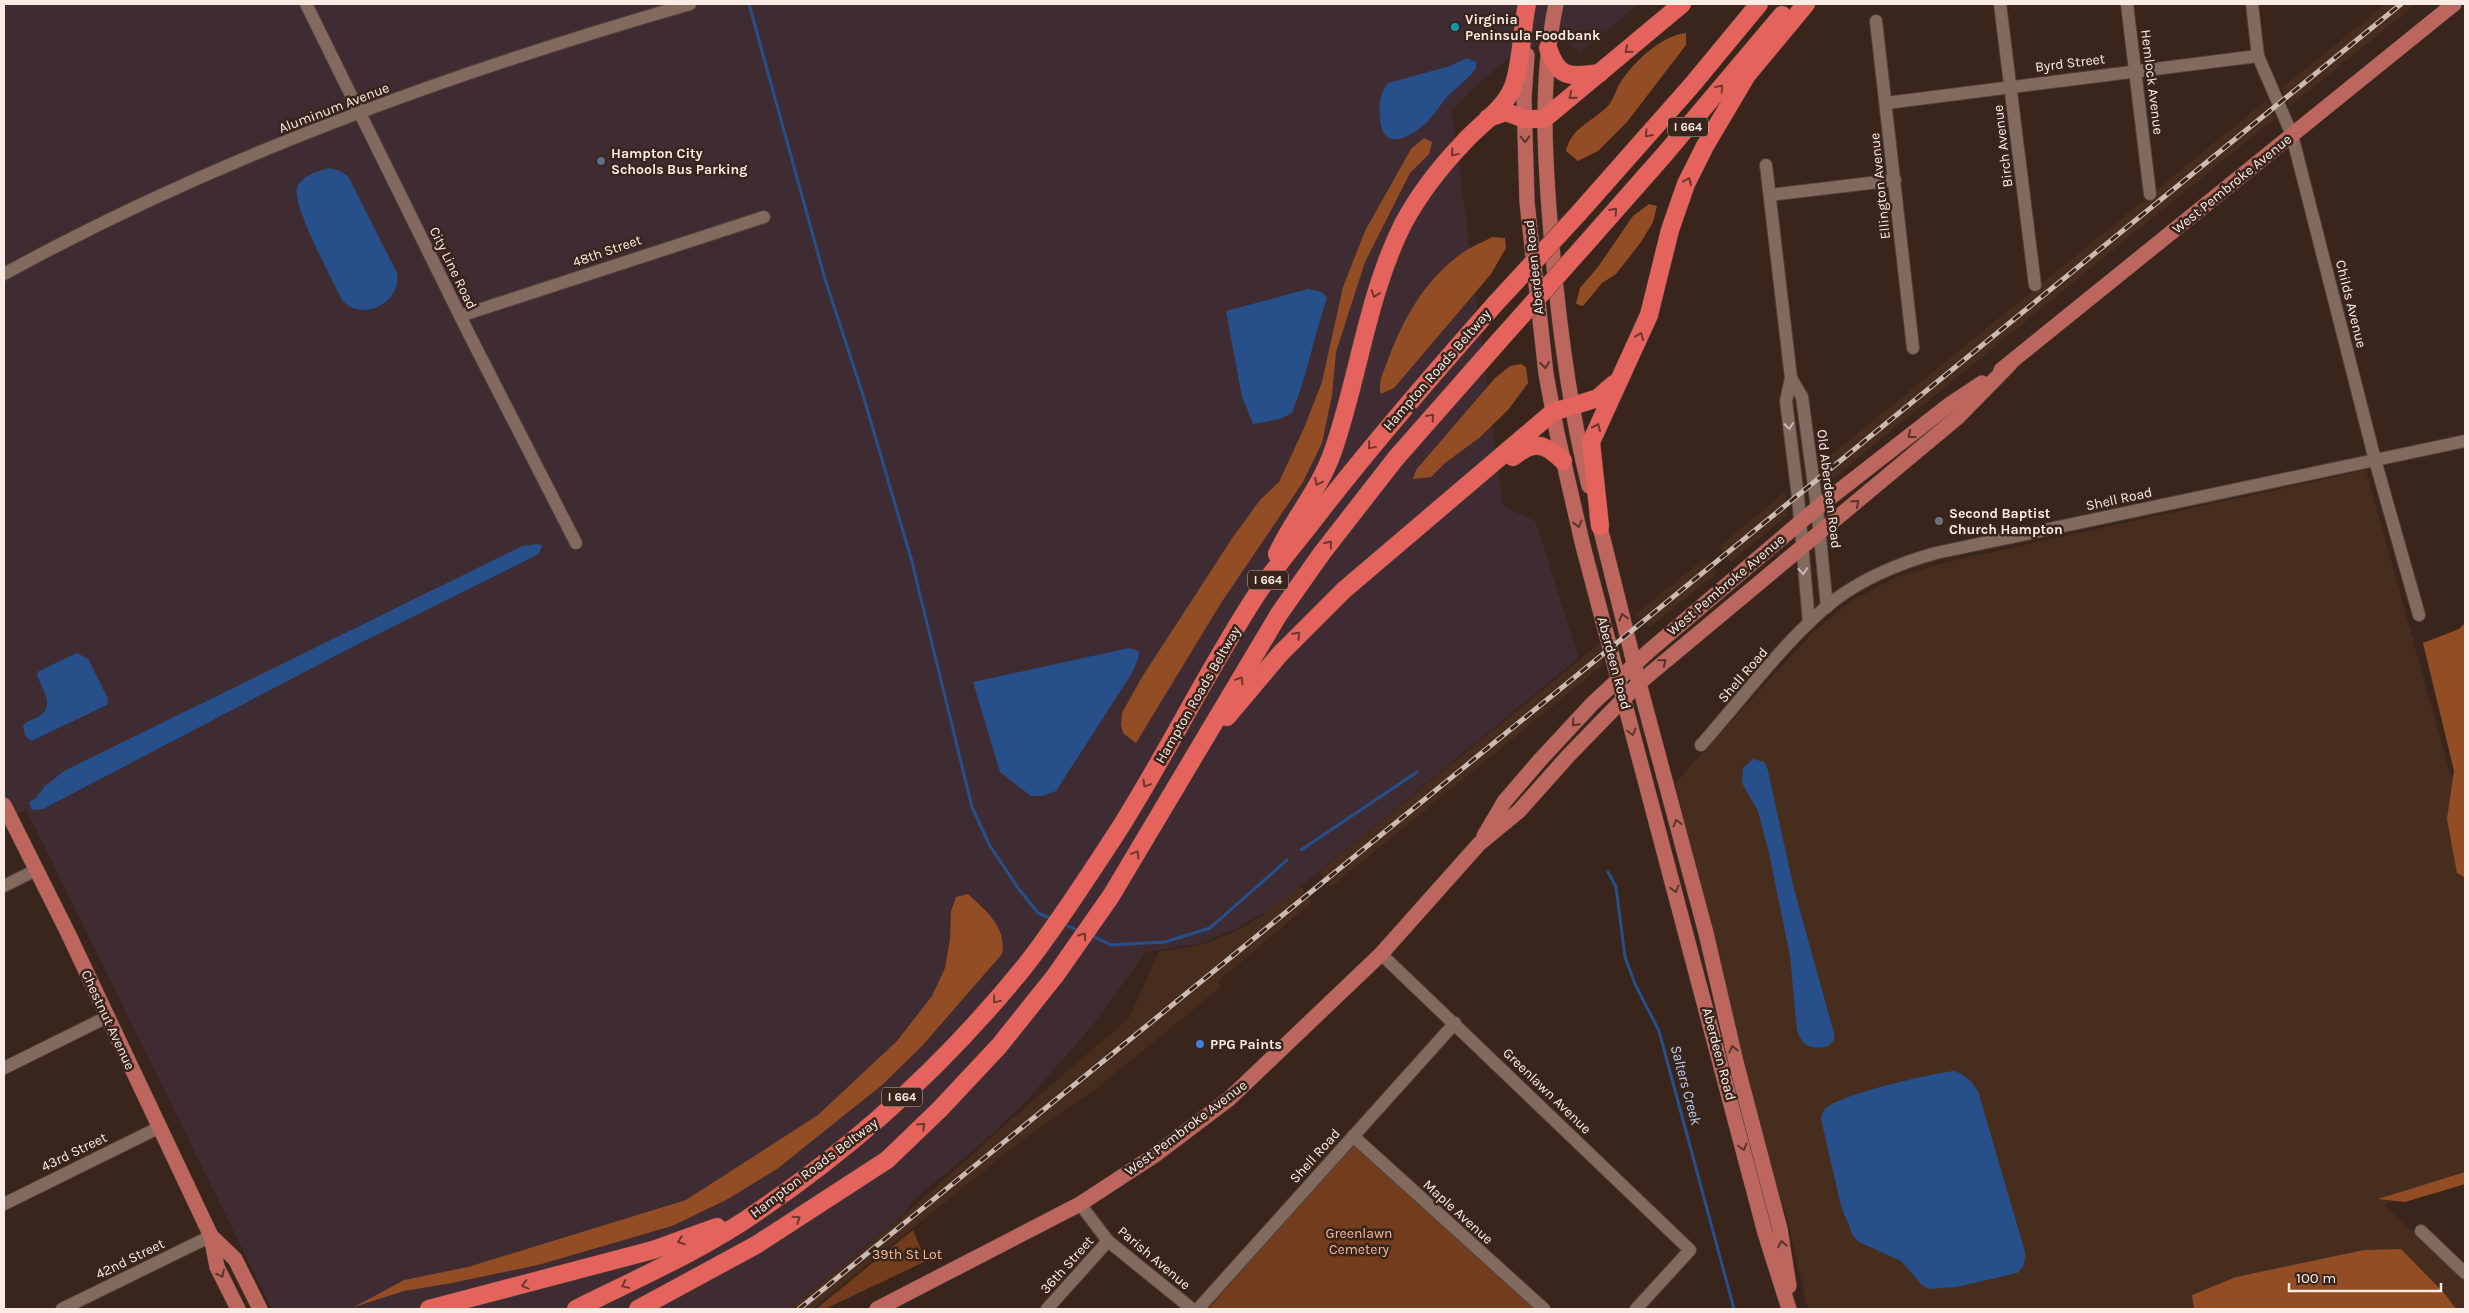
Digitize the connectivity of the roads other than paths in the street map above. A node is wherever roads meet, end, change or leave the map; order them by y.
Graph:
1 (306, 4) edge
2 (690, 4) edge
3 (1527, 4) edge
4 (1536, 4) edge
5 (1556, 4) edge
6 (1682, 4) edge
7 (1759, 4) edge
8 (1791, 4) edge
9 (1806, 4) edge
10 (2000, 4) edge
11 (2127, 4) edge
12 (2252, 4) edge
13 (2454, 4) edge
14 (1876, 21) dead end
15 (1548, 48) junction
16 (2258, 56) junction
17 (2135, 70) junction
18 (1600, 73) junction
19 (2011, 85) junction
20 (1886, 102) junction
21 (361, 112) junction
22 (1488, 118) junction
23 (1525, 119) junction
24 (1544, 119) junction
25 (2292, 135) junction
26 (1766, 165) dead end
27 (1895, 180) junction
28 (2150, 194) dead end
29 (1770, 195) junction
30 (764, 217) dead end
31 (4, 274) edge
32 (2035, 285) dead end
33 (460, 316) junction
34 (1913, 348) dead end
35 (2010, 364) junction
36 (1791, 378) junction
37 (1618, 380) junction
38 (1572, 406) junction
39 (1553, 412) junction
40 (2465, 440) edge
41 (2375, 460) junction
42 (1563, 461) junction
43 (1817, 508) junction
44 (1429, 520) junction
45 (1800, 522) junction
46 (1600, 526) junction
47 (1820, 534) junction
48 (576, 543) dead end
49 (1802, 548) junction
50 (1259, 591) junction
51 (1827, 607) junction
52 (2419, 614) dead end
53 (1809, 623) junction
54 (1634, 664) junction
55 (1618, 680) junction
56 (1639, 682) junction
57 (1623, 698) junction
58 (1701, 745) dead end
59 (1197, 752) junction
60 (4, 805) edge
61 (1479, 844) junction
62 (36, 870) junction
63 (4, 886) edge
64 (1381, 954) junction
65 (107, 1017) junction
66 (1455, 1023) junction
67 (4, 1068) edge
68 (158, 1128) junction
69 (1353, 1136) junction
70 (4, 1204) edge
71 (1080, 1204) junction
72 (760, 1211) junction
73 (2421, 1231) dead end
74 (211, 1236) junction
75 (1108, 1241) junction
76 (756, 1246) junction
77 (2465, 1273) edge
78 (62, 1309) edge
79 (238, 1309) edge
80 (260, 1309) edge
81 (429, 1309) edge
82 (576, 1309) edge
83 (638, 1309) edge
84 (666, 1309) edge
85 (877, 1309) edge
86 (1048, 1309) edge
87 (1192, 1309) edge
88 (1198, 1309) edge
89 (1544, 1309) edge
90 (1636, 1309) edge
91 (1789, 1309) edge
92 (1794, 1309) edge

1 - 21 street, City Line Road
2 - 21 street, Aluminum Avenue
3 - 22 highway
4 - 23 main road, Aberdeen Road
5 - 15 main road, Aberdeen Road
6 -> 18 highway
7 -> 50 highway, Hampton Roads Beltway / I 664, bridge
59 -> 8 highway, Hampton Roads Beltway / I 664, bridge
37 -> 9 highway
10 - 19 street, Birch Avenue
11 - 17 street, Hemlock Avenue
12 - 16 street, Childs Avenue
13 - 25 main road, West Pembroke Avenue
14 - 20 street, Ellington Avenue
15 - 18 highway
15 - 24 main road, Aberdeen Road
16 - 17 street, Byrd Street
16 - 25 street, Childs Avenue
17 - 19 street, Byrd Street
17 - 28 street, Hemlock Avenue
18 -> 24 highway
19 - 20 street, Byrd Street
19 - 32 street, Birch Avenue
20 - 27 street, Ellington Avenue
21 - 31 street, Aluminum Avenue
21 - 33 street, City Line Road
22 - 23 highway
22 -> 50 highway
23 - 24 highway
23 -> 39 main road, Aberdeen Road
24 - 38 main road, Aberdeen Road
25 - 35 main road, West Pembroke Avenue
25 - 41 street, Childs Avenue
26 - 29 street, Old Aberdeen Road
27 - 29 street
27 - 34 street, Ellington Avenue
29 - 36 street, Old Aberdeen Road
30 - 33 street, 48th Street
33 - 48 street, City Line Road
35 -> 43 main road, West Pembroke Avenue
47 -> 35 main road, West Pembroke Avenue
36 - 43 street, Old Aberdeen Road
36 -> 45 street, Old Aberdeen Road
37 - 38 highway
46 -> 37 highway
38 - 39 highway
38 - 46 main road, Aberdeen Road
39 - 42 main road, Aberdeen Road
39 - 44 highway
40 - 41 street, Shell Road
41 - 51 street, Shell Road
41 - 52 street, Childs Avenue
42 - 44 highway
42 -> 55 main road, Aberdeen Road
43 - 45 main road, West Pembroke Avenue
43 - 47 street, Old Aberdeen Road
59 -> 44 highway
45 - 49 street, Old Aberdeen Road
45 - 54 main road, West Pembroke Avenue
54 -> 46 main road, Aberdeen Road
47 - 49 main road, West Pembroke Avenue
47 - 51 street, Old Aberdeen Road
49 -> 53 street, Old Aberdeen Road
56 -> 49 main road, West Pembroke Avenue
50 -> 72 highway, Hampton Roads Beltway / I 664
51 - 53 street, Shell Road
53 - 58 street, Shell Road
54 - 55 main road, West Pembroke Avenue
54 - 56 main road, Aberdeen Road
55 - 57 main road, Aberdeen Road
55 -> 61 main road, West Pembroke Avenue
56 - 57 main road, West Pembroke Avenue
92 -> 56 main road, Aberdeen Road
57 - 61 main road, West Pembroke Avenue
57 -> 91 main road, Aberdeen Road
76 -> 59 highway, Hampton Roads Beltway / I 664
60 - 62 main road, Chestnut Avenue
61 - 64 main road, West Pembroke Avenue
62 - 63 street
62 - 65 main road, Chestnut Avenue
64 - 66 street, Greenlawn Avenue
64 - 71 main road, West Pembroke Avenue
65 - 67 street
65 - 68 main road, Chestnut Avenue
66 - 69 street, Shell Road
66 - 90 street, Greenlawn Avenue
68 - 70 street, 43rd Street
68 - 74 main road, Chestnut Avenue
69 - 88 street, Shell Road
69 - 89 street, Maple Avenue
71 - 75 street, Parish Avenue
71 - 85 main road, West Pembroke Avenue
72 -> 81 highway
72 -> 82 highway, Hampton Roads Beltway / I 664
73 - 77 street
74 - 78 street, 42nd Street
74 -> 79 main road, Chestnut Avenue
74 - 80 main road, Chestnut Avenue
75 - 86 street, 36th Street
75 - 87 street, Parish Avenue
76 - 83 highway, Hampton Roads Beltway / I 664
76 - 84 highway

